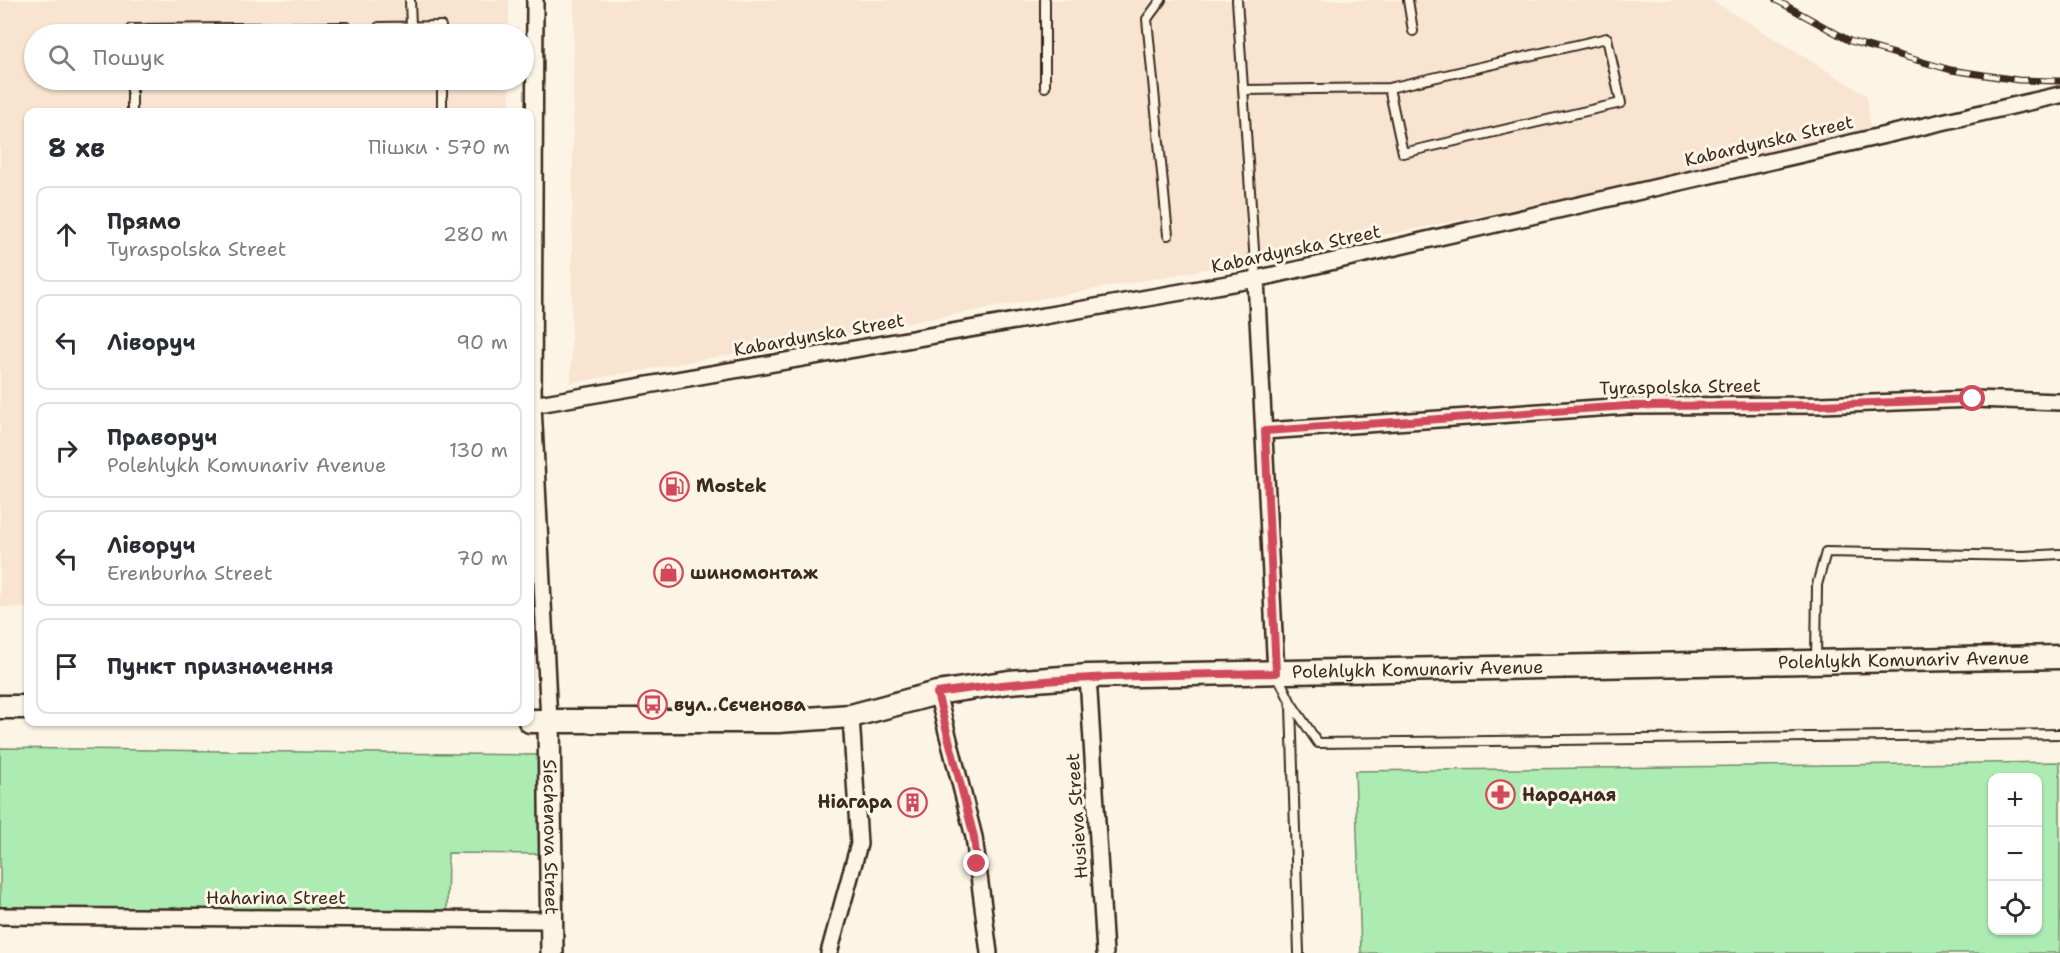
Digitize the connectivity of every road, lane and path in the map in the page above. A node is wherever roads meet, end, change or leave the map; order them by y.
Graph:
1 (410, 0) edge
2 (535, 0) edge
3 (1044, 0) edge
4 (1161, 0) edge
5 (1237, 0) edge
6 (1408, 0) edge
7 (411, 24) edge
8 (1413, 31) dead end
9 (1046, 87) dead end
10 (1389, 88) junction
11 (132, 90) edge
12 (442, 90) edge
13 (1245, 90) junction
14 (2060, 95) edge
15 (132, 108) edge
16 (442, 108) edge
17 (534, 202) edge
18 (1168, 235) dead end
19 (1256, 279) junction
20 (2060, 402) edge
21 (534, 405) edge
22 (1265, 431) junction
23 (534, 458) edge
24 (2060, 554) edge
25 (2060, 657) edge
26 (1816, 660) junction
27 (1276, 673) junction
28 (1088, 676) junction
29 (937, 693) junction
30 (1291, 703) junction
31 (0, 707) edge
32 (24, 707) edge
33 (852, 716) junction
34 (539, 721) edge
35 (2060, 734) edge
36 (0, 916) edge
37 (552, 920) junction
38 (552, 953) edge
39 (829, 953) edge
40 (989, 953) edge
41 (1105, 953) edge
42 (1299, 953) edge

1 - 7 lane
2 - 17 street, Siechenova Street
3 - 9 lane
4 - 18 lane
5 - 13 lane
6 - 8 lane
10 - 10 lane
10 - 13 lane
11 - 15 lane
12 - 16 lane
13 - 19 lane
14 - 19 street, Kabardynska Street
19 - 21 street, Kabardynska Street
19 - 22 street
20 - 22 street, Tyraspolska Street
22 - 27 street
23 - 34 street, Siechenova Street
24 - 26 lane
25 - 26 main road, Polehlykh Komunariv Avenue
26 - 27 main road, Polehlykh Komunariv Avenue
27 - 28 main road, Polehlykh Komunariv Avenue
27 - 30 lane
28 - 29 main road, Polehlykh Komunariv Avenue
28 - 41 street, Husieva Street
29 - 33 main road, Polehlykh Komunariv Avenue
29 - 40 street
30 - 35 lane
30 - 42 lane
31 - 32 main road
33 - 34 main road, Polehlykh Komunariv Avenue
33 - 39 street
34 - 37 street, Siechenova Street
36 - 37 street, Haharina Street
37 - 38 street, Siechenova Street

